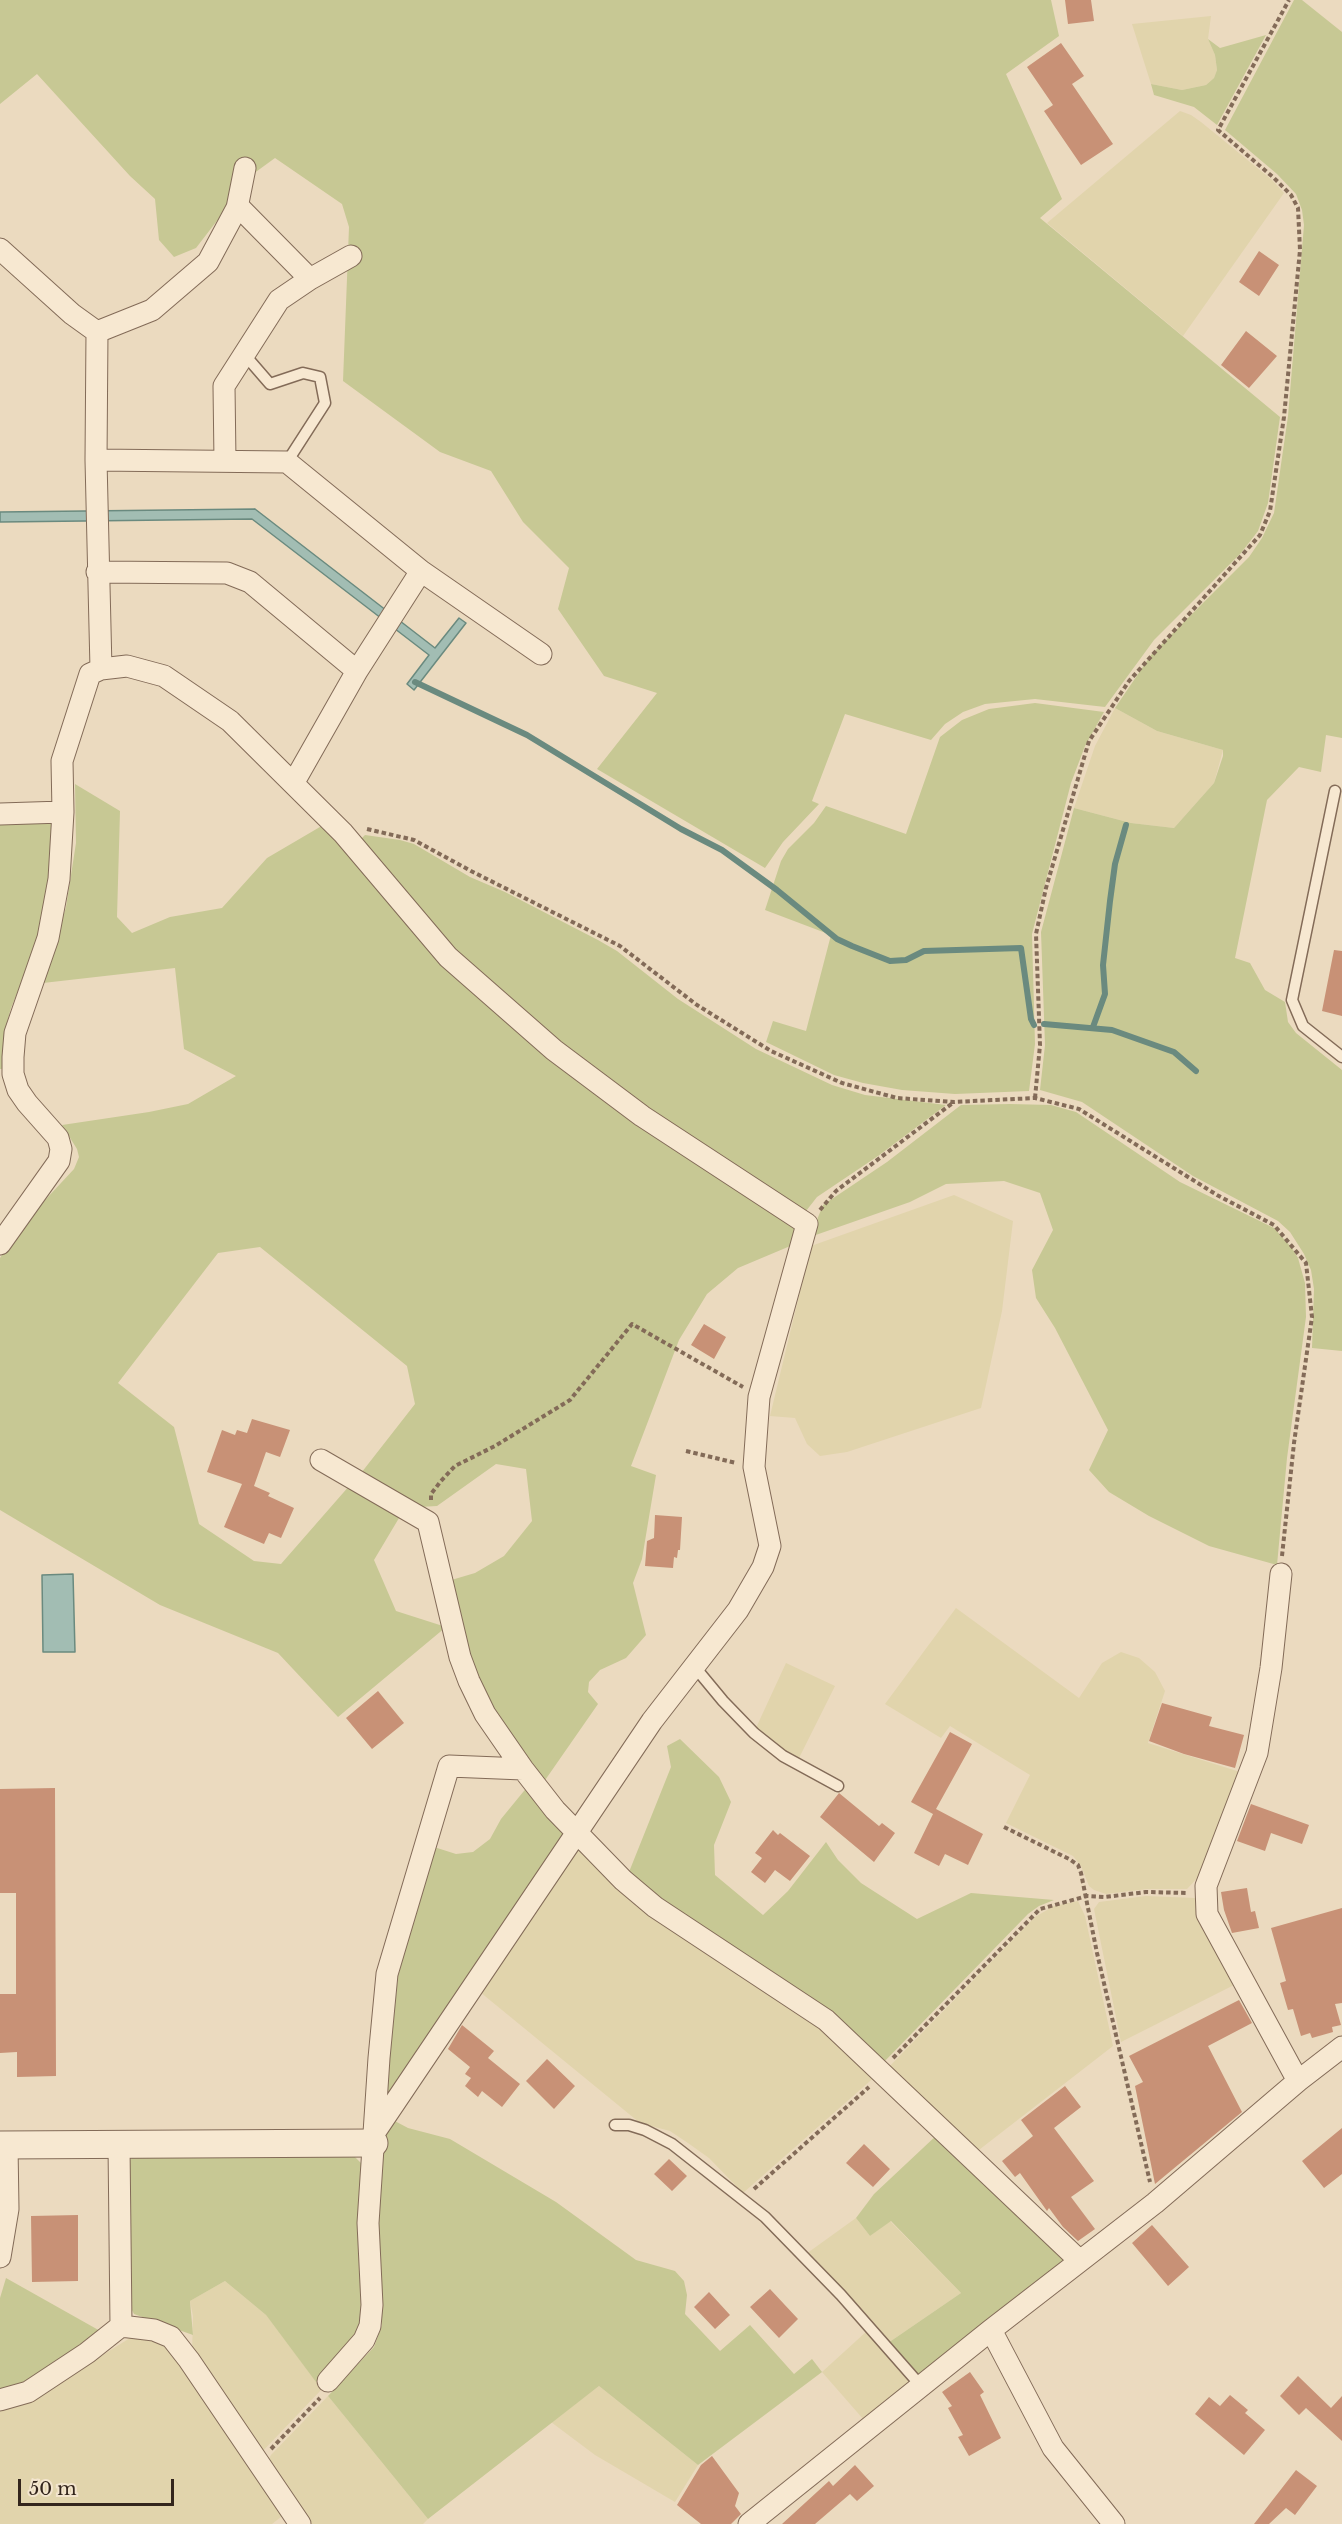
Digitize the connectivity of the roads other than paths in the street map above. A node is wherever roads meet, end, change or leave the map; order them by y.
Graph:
1 (245, 168) dead end
2 (237, 208) junction
3 (0, 249) edge
4 (351, 256) dead end
5 (310, 279) junction
6 (97, 332) junction
7 (244, 354) junction
8 (96, 460) junction
9 (225, 461) junction
10 (287, 462) junction
11 (421, 571) junction
12 (97, 572) junction
13 (541, 654) dead end
14 (101, 669) junction
15 (357, 671) junction
16 (294, 782) junction
17 (1335, 791) dead end
18 (63, 812) junction
19 (0, 814) edge
20 (1342, 1057) edge
21 (0, 1244) edge
22 (321, 1460) dead end
23 (1281, 1574) road end
24 (694, 1666) junction
25 (523, 1769) junction
26 (838, 1786) dead end
27 (578, 1833) junction
28 (1342, 2047) edge
29 (1298, 2081) junction
30 (615, 2126) dead end
31 (374, 2138) junction
32 (4, 2145) edge
33 (119, 2145) junction
34 (0, 2257) edge
35 (1080, 2262) junction
36 (121, 2326) junction
37 (991, 2330) junction
38 (328, 2381) road end
39 (921, 2386) junction
40 (0, 2400) edge
41 (300, 2524) edge
42 (749, 2524) edge
43 (1114, 2524) edge

1 - 2 street
2 - 5 street
2 - 6 street
3 - 6 street
4 - 5 street
5 - 7 street
6 - 8 street
7 - 9 street
7 - 10 lane
8 - 9 street
8 - 12 street
9 - 10 street
10 - 11 street
11 - 13 street
11 - 15 street
12 - 14 street
12 - 15 street
14 - 16 street
14 - 18 street
15 - 16 street
16 - 24 street
17 - 20 lane
18 - 19 street
18 - 21 street
22 - 25 street
23 - 29 street
24 - 26 lane
24 - 27 street
25 - 27 street
25 - 31 street
27 - 31 street
27 - 35 street
28 - 29 street
29 - 35 street
30 - 39 lane
31 - 33 street
31 - 38 street
32 - 33 street
32 - 34 street
33 - 36 street
35 - 37 street
36 - 40 street
36 - 41 street
37 - 39 street
37 - 43 street
39 - 42 street

